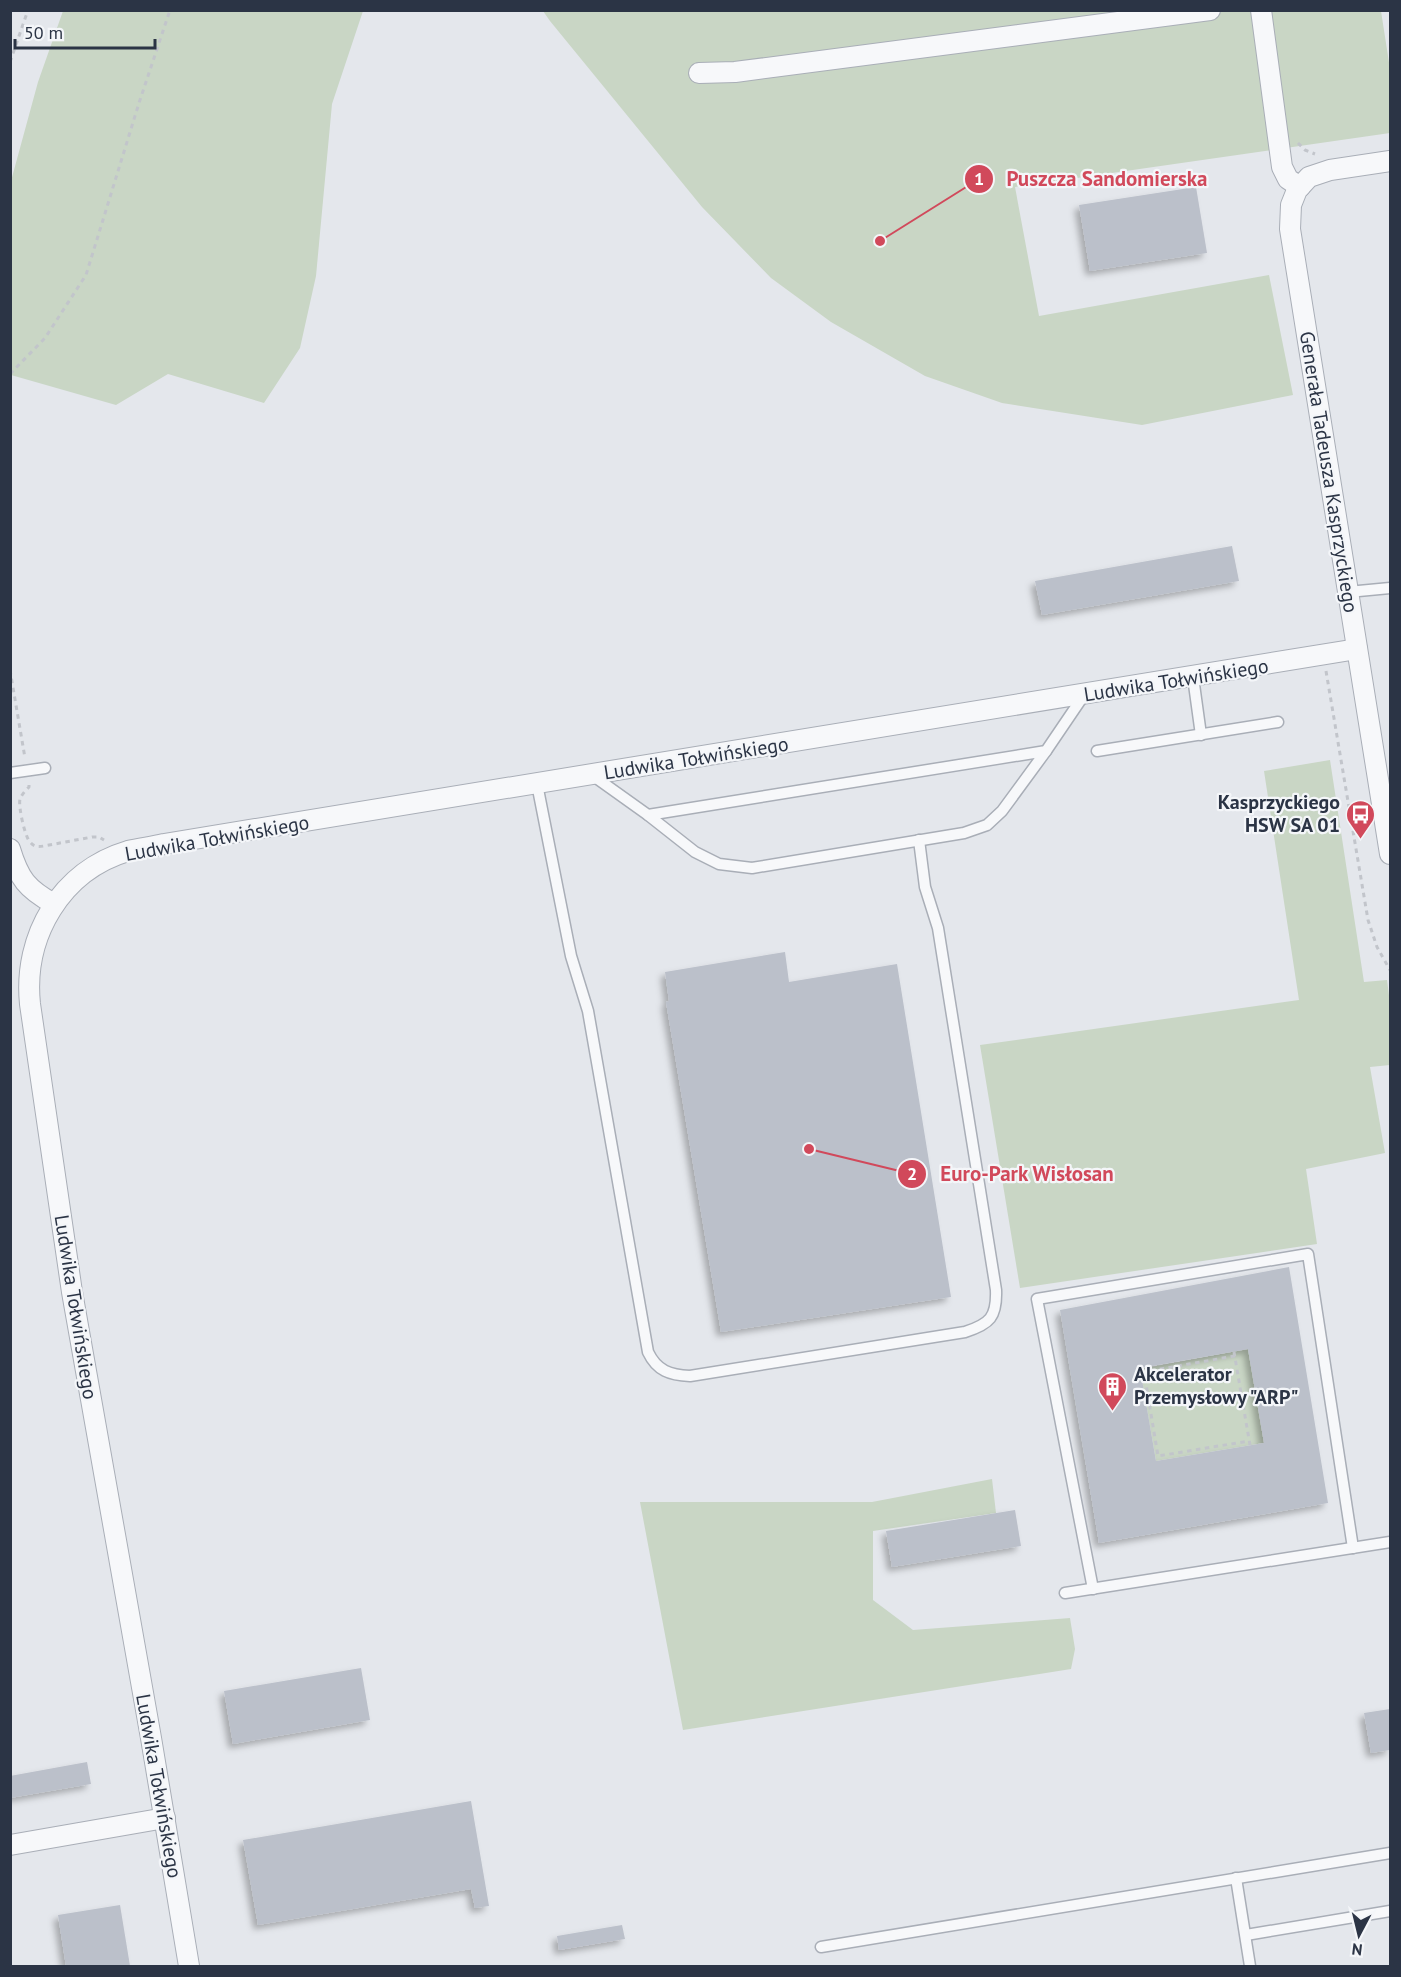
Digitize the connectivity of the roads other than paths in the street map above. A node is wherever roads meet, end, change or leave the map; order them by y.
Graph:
1 (1210, 10) edge
2 (1261, 10) edge
3 (699, 73) dead end
4 (1390, 161) edge
5 (1300, 187) junction
6 (1390, 588) edge
7 (1348, 592) junction
8 (1357, 649) junction
9 (1192, 677) junction
10 (1084, 695) junction
11 (1278, 723) dead end
12 (1201, 735) junction
13 (1046, 751) junction
14 (1097, 752) dead end
15 (45, 768) dead end
16 (10, 774) edge
17 (592, 775) junction
18 (537, 784) junction
19 (648, 815) junction
20 (920, 840) junction
21 (10, 849) edge
22 (1390, 854) edge
23 (54, 904) junction
24 (1390, 1542) edge
25 (1353, 1548) junction
26 (1092, 1589) junction
27 (1065, 1593) dead end
28 (165, 1818) junction
29 (10, 1845) edge
30 (1390, 1853) edge
31 (1236, 1878) junction
32 (1390, 1911) edge
33 (1246, 1935) junction
34 (821, 1947) dead end
35 (189, 1966) edge
36 (1250, 1966) edge

1 - 3 street
2 - 5 street
4 - 5 street
5 - 7 street, Generała Tadeusza Kasprzyckiego
6 - 7 lane
7 - 8 street, Generała Tadeusza Kasprzyckiego
8 - 9 street, Ludwika Tołwińskiego
8 - 22 street, Generała Tadeusza Kasprzyckiego
9 - 10 street, Ludwika Tołwińskiego
9 - 12 lane
10 - 13 lane
10 - 17 street, Ludwika Tołwińskiego
11 - 12 lane
12 - 14 lane
13 - 19 lane
13 - 20 lane
15 - 16 lane
17 - 18 street, Ludwika Tołwińskiego
17 - 19 lane
18 - 20 lane
18 - 23 street, Ludwika Tołwińskiego
19 - 20 lane
21 - 23 street
23 - 28 street, Ludwika Tołwińskiego
24 - 25 lane
25 - 26 lane
25 - 26 lane
26 - 27 lane
28 - 29 street
28 - 35 street, Ludwika Tołwińskiego
30 - 31 lane
31 - 33 lane
31 - 34 lane
32 - 33 lane
33 - 36 lane

